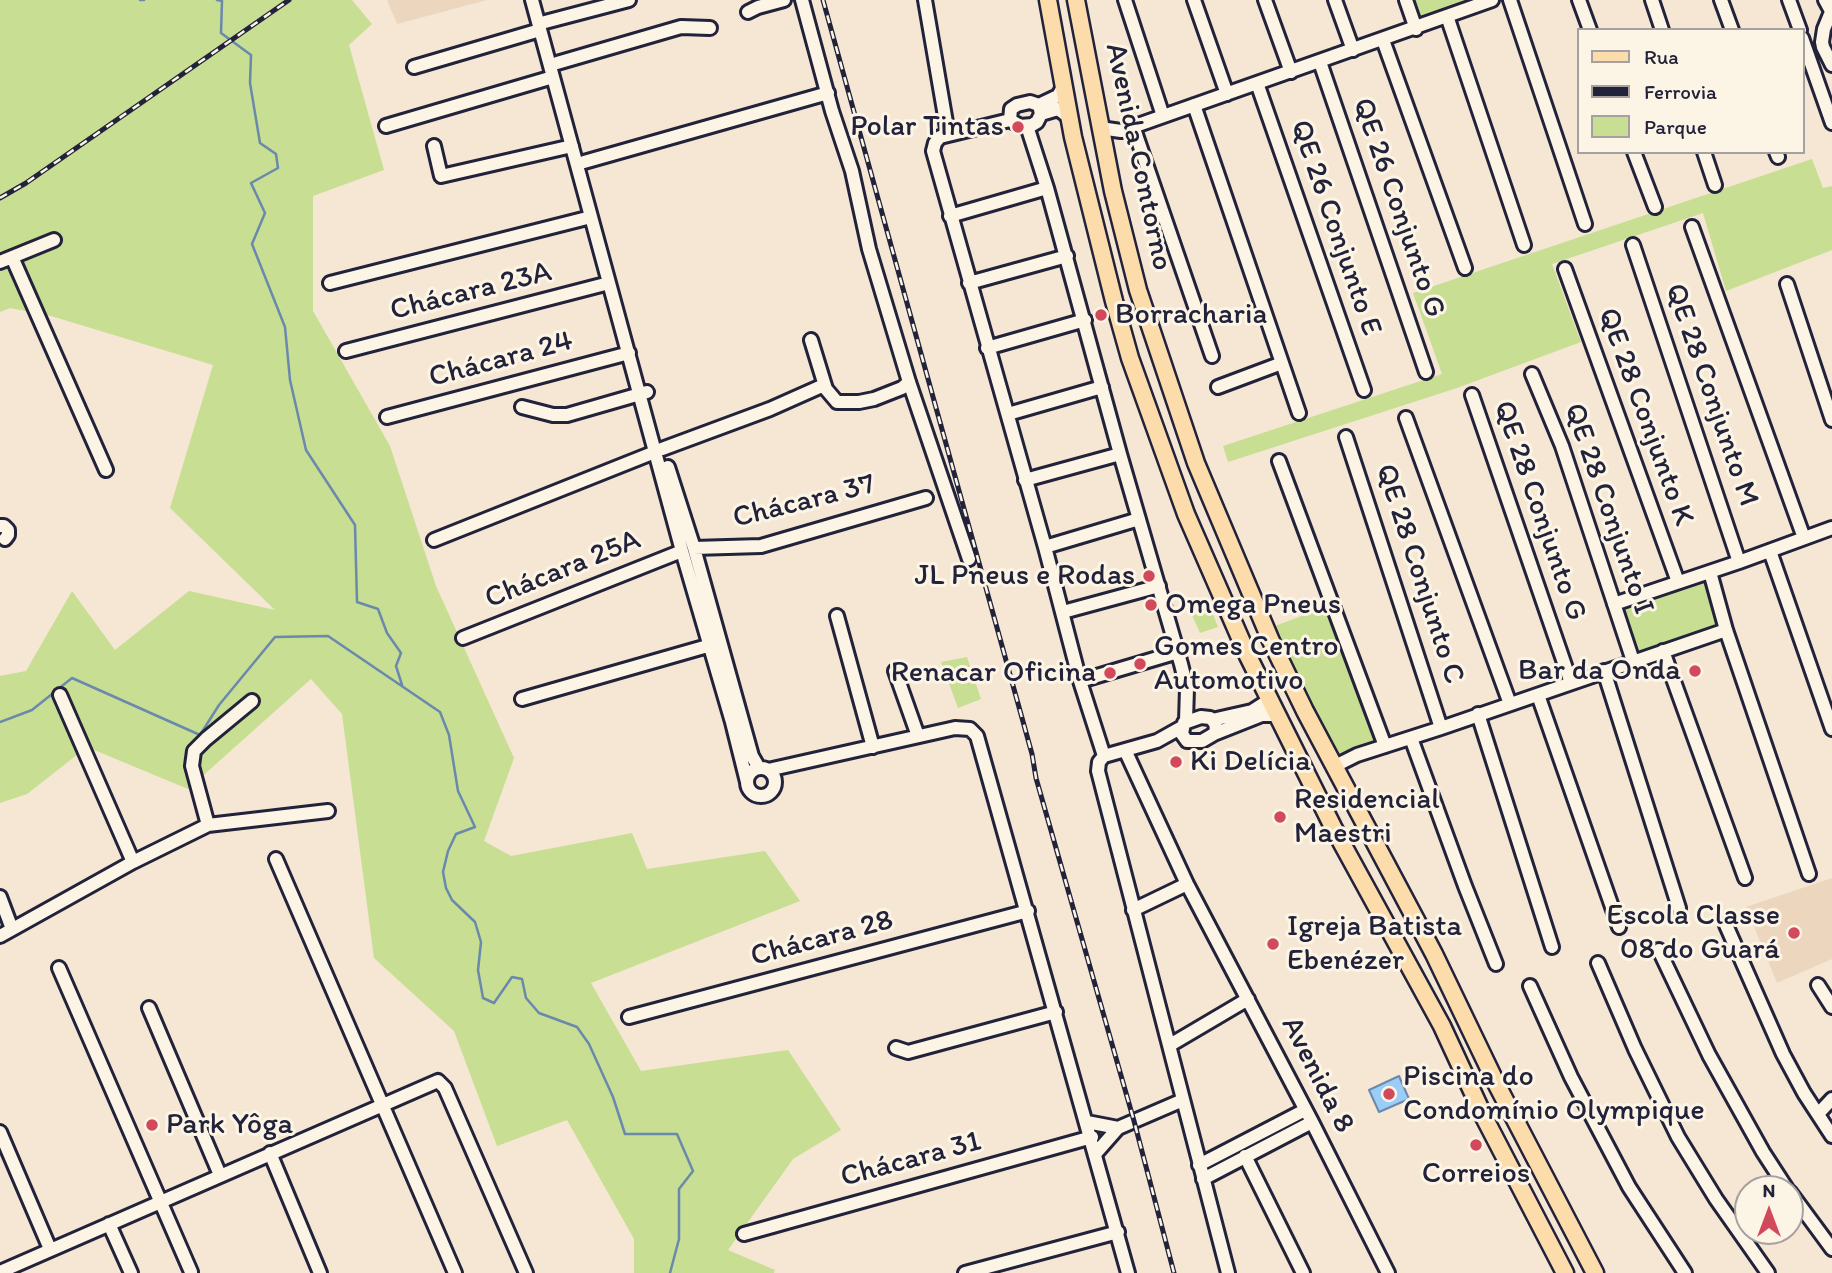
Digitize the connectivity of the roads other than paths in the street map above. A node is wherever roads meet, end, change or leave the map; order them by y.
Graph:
1 (532, 0) edge
2 (539, 0) edge
3 (629, 0) edge
4 (784, 0) edge
5 (802, 0) edge
6 (925, 0) edge
7 (1048, 0) edge
8 (1076, 0) edge
9 (1125, 0) edge
10 (1194, 0) edge
11 (1265, 0) edge
12 (1335, 0) edge
13 (1406, 0) edge
14 (1492, 0) edge
15 (1510, 0) edge
16 (1579, 0) edge
17 (1652, 0) edge
18 (1721, 0) edge
19 (1789, 0) edge
20 (1825, 0) edge
21 (748, 12) dead end
22 (1832, 12) edge
23 (1447, 16) junction
24 (543, 26) junction
25 (710, 28) dead end
26 (1589, 28) edge
27 (1661, 28) edge
28 (1731, 28) edge
29 (1799, 28) edge
30 (1416, 29) junction
31 (1382, 40) junction
32 (1804, 42) edge
33 (1353, 50) junction
34 (1320, 62) junction
35 (557, 63) junction
36 (1832, 65) edge
37 (414, 67) dead end
38 (1291, 72) junction
39 (553, 77) junction
40 (1257, 83) junction
41 (1063, 85) junction
42 (1826, 89) edge
43 (828, 93) junction
44 (1227, 94) junction
45 (1194, 105) junction
46 (1040, 110) junction
47 (1163, 116) junction
48 (1070, 118) junction
49 (1010, 120) junction
50 (1832, 123) edge
51 (386, 126) dead end
52 (1027, 126) junction
53 (1100, 128) junction
54 (1127, 129) junction
55 (948, 134) junction
56 (434, 146) dead end
57 (572, 146) junction
58 (1105, 152) junction
59 (1635, 154) edge
60 (1705, 154) edge
61 (584, 162) junction
62 (1080, 167) junction
63 (1715, 185) dead end
64 (1048, 188) junction
65 (1113, 191) junction
66 (1655, 207) dead end
67 (950, 216) junction
68 (591, 217) junction
69 (1585, 224) dead end
70 (1692, 227) dead end
71 (54, 240) dead end
72 (1524, 245) dead end
73 (1633, 245) dead end
74 (1067, 256) junction
75 (6, 259) edge
76 (1465, 268) dead end
77 (1565, 269) dead end
78 (330, 283) dead end
79 (609, 283) junction
80 (969, 283) junction
81 (1787, 284) dead end
82 (1085, 320) junction
83 (811, 340) dead end
84 (987, 348) junction
85 (346, 351) dead end
86 (629, 354) junction
87 (1212, 356) dead end
88 (1282, 363) junction
89 (1426, 372) dead end
90 (1532, 374) dead end
91 (909, 382) junction
92 (824, 385) junction
93 (1102, 387) junction
94 (1218, 387) dead end
95 (1364, 390) dead end
96 (643, 393) junction
97 (1472, 395) dead end
98 (522, 407) dead end
99 (1299, 413) dead end
100 (1008, 414) junction
101 (387, 417) dead end
102 (1406, 418) dead end
103 (1832, 420) edge
104 (1346, 437) dead end
105 (659, 450) junction
106 (1120, 454) junction
107 (1279, 461) dead end
108 (106, 470) dead end
109 (1025, 480) junction
110 (926, 498) dead end
111 (1139, 519) junction
112 (1832, 528) edge
113 (1804, 538) junction
114 (434, 540) dead end
115 (1045, 547) junction
116 (688, 550) junction
117 (1770, 551) junction
118 (969, 559) dead end
119 (1739, 562) junction
120 (1241, 571) junction
121 (1710, 572) junction
122 (1211, 573) junction
123 (1678, 582) junction
124 (1160, 586) junction
125 (1614, 604) junction
126 (1063, 612) junction
127 (837, 617) dead end
128 (1726, 630) junction
129 (463, 638) dead end
130 (711, 645) junction
131 (1663, 651) junction
132 (1178, 652) junction
133 (1633, 661) junction
134 (895, 671) dead end
135 (1604, 671) junction
136 (1080, 681) junction
137 (1571, 683) junction
138 (1187, 688) junction
139 (60, 695) dead end
140 (1538, 695) junction
141 (1269, 696) junction
142 (522, 699) dead end
143 (252, 701) dead end
144 (1510, 704) junction
145 (1478, 714) junction
146 (1278, 715) junction
147 (1209, 718) junction
148 (1184, 724) junction
149 (1441, 728) junction
150 (1832, 729) edge
151 (1214, 734) junction
152 (918, 736) junction
153 (1411, 738) junction
154 (1157, 741) junction
155 (1186, 741) junction
156 (1385, 746) junction
157 (873, 747) junction
158 (1125, 750) junction
159 (1104, 756) junction
160 (808, 762) junction
161 (1335, 766) junction
162 (764, 769) junction
163 (747, 782) junction
164 (775, 787) junction
165 (328, 811) dead end
166 (1363, 816) junction
167 (208, 825) junction
168 (1333, 827) junction
169 (276, 859) dead end
170 (133, 862) junction
171 (1809, 874) dead end
172 (1745, 878) dead end
173 (1187, 884) junction
174 (0, 897) edge
175 (1679, 908) dead end
176 (1133, 910) junction
177 (1028, 911) junction
178 (1726, 925) dead end
179 (1619, 927) dead end
180 (6, 932) edge
181 (1552, 947) dead end
182 (1659, 950) dead end
183 (1598, 963) dead end
184 (1496, 964) dead end
185 (59, 968) dead end
186 (1818, 985) dead end
187 (1530, 986) dead end
188 (1248, 999) junction
189 (1832, 1007) edge
190 (149, 1009) dead end
191 (1056, 1012) junction
192 (629, 1017) dead end
193 (1170, 1045) junction
194 (896, 1048) dead end
195 (1497, 1085) junction
196 (1472, 1091) junction
197 (1832, 1099) edge
198 (1183, 1100) junction
199 (382, 1106) junction
200 (1510, 1111) junction
201 (1818, 1114) junction
202 (1309, 1116) junction
203 (1485, 1119) junction
204 (1087, 1122) junction
205 (1118, 1128) junction
206 (0, 1132) edge
207 (1832, 1136) edge
208 (1092, 1137) junction
209 (270, 1153) junction
210 (1096, 1153) junction
211 (1239, 1154) junction
212 (1199, 1165) junction
213 (220, 1175) junction
214 (1778, 1175) edge
215 (1203, 1179) junction
216 (161, 1201) junction
217 (1804, 1211) edge
218 (109, 1224) junction
219 (1118, 1232) junction
220 (744, 1234) dead end
221 (51, 1249) junction
222 (1832, 1249) edge
223 (20, 1268) edge
224 (0, 1272) edge
225 (191, 1272) edge
226 (131, 1273) edge
227 (320, 1273) edge
228 (455, 1273) edge
229 (526, 1273) edge
230 (965, 1273) edge
231 (1128, 1273) edge
232 (1228, 1273) edge
233 (1303, 1273) edge
234 (1388, 1273) edge
235 (1565, 1273) edge
236 (1595, 1273) edge
237 (1685, 1273) edge
238 (1768, 1273) edge

1 - 24 street
2 - 24 street
3 - 24 street
4 - 21 street
5 - 43 street
6 - 55 street
7 - 41 main road, Avenida Contorno
8 - 53 main road, Avenida Contorno
9 - 47 street
10 - 44 street
11 - 38 street
12 - 33 street
13 - 30 street
14 - 23 street
15 - 69 street
16 - 26 street
17 - 27 street
18 - 28 street
19 - 29 street
20 - 22 street
22 - 36 street
23 - 30 street
23 - 72 street
24 - 35 street
24 - 37 street
24 - 39 street
25 - 35 street
30 - 31 street
31 - 33 street
31 - 76 street
32 - 42 street
33 - 34 street
34 - 38 street
34 - 89 street, QE 26 Conjunto G
35 - 61 street
38 - 40 street
39 - 51 street
39 - 57 street
40 - 44 street
40 - 95 street, QE 26 Conjunto E
41 - 46 street
41 - 48 main road, Avenida Contorno
42 - 50 street
43 - 61 street
43 - 91 street
44 - 45 street
45 - 47 street
45 - 88 street
46 - 48 street
46 - 49 street
46 - 52 street
47 - 54 street
48 - 62 main road, Avenida Contorno
49 - 52 street
49 - 55 street
52 - 64 street
53 - 54 street
53 - 58 main road, Avenida Contorno
54 - 58 street
54 - 87 street
55 - 67 street
56 - 57 street
57 - 68 street
58 - 65 main road, Avenida Contorno
59 - 66 street
60 - 63 street
61 - 96 street
62 - 65 main road
62 - 122 main road, Avenida Contorno
64 - 67 street
64 - 74 street
65 - 120 main road, Avenida Contorno
67 - 80 street
68 - 78 street
68 - 79 street
70 - 113 street
71 - 75 street
73 - 119 street, QE 28 Conjunto M
74 - 80 street
74 - 82 street
75 - 108 street
77 - 123 street, QE 28 Conjunto K
79 - 85 street, Chácara 23A
79 - 86 street
80 - 84 street
81 - 103 street
82 - 84 street
82 - 93 street
83 - 92 street
84 - 100 street
86 - 96 street
86 - 101 street, Chácara 24
88 - 94 street
88 - 99 street
90 - 125 street, QE 28 Conjunto I
91 - 92 street
91 - 118 street
92 - 105 street
93 - 100 street
93 - 106 street
96 - 98 street
96 - 105 street
97 - 137 street, QE 28 Conjunto G
100 - 109 street
102 - 144 street
104 - 149 street, QE 28 Conjunto C
105 - 114 street
105 - 116 street
106 - 109 street
106 - 111 street
107 - 156 street
109 - 115 street
110 - 116 street, Chácara 37
111 - 115 street
111 - 124 street
112 - 113 street
113 - 117 street
115 - 126 street
116 - 129 street, Chácara 25A
116 - 130 street
116 - 162 street
117 - 119 street
117 - 150 street
119 - 121 street
120 - 122 main road
120 - 161 main road, Avenida Contorno
121 - 123 street
121 - 128 street
122 - 141 main road, Avenida Contorno
123 - 125 street
124 - 126 street
124 - 132 street
125 - 133 street, QE 28 Conjunto I
126 - 136 street
127 - 157 street
128 - 131 street
128 - 171 street
130 - 142 street
130 - 163 street
131 - 133 street
131 - 172 street
132 - 136 street
132 - 138 street
133 - 135 street
134 - 152 street
135 - 137 street
135 - 175 street
136 - 159 street
137 - 140 street
138 - 147 street
138 - 148 street
139 - 170 street
140 - 144 street
140 - 179 street
141 - 146 main road, Avenida Contorno
141 - 147 street
143 - 167 street
144 - 145 street
145 - 149 street
145 - 181 street
146 - 151 street
146 - 168 main road, Avenida Contorno
147 - 148 street
147 - 151 street
148 - 154 street
148 - 155 street
149 - 153 street
151 - 155 street
152 - 157 street
152 - 177 street
153 - 156 street
153 - 184 street
154 - 155 street
154 - 158 street
156 - 161 street
157 - 160 street
158 - 159 street
158 - 173 street, Avenida 8
159 - 176 street
160 - 162 street
160 - 164 street
161 - 166 main road, Avenida Contorno
162 - 163 street
162 - 164 street
163 - 164 street
165 - 167 street
166 - 168 main road
166 - 195 main road, Avenida Contorno
167 - 170 street
168 - 196 main road, Avenida Contorno
169 - 199 street
170 - 180 street
173 - 176 street
173 - 188 street, Avenida 8
174 - 180 street
176 - 193 street
177 - 191 street
177 - 192 street, Chácara 28
178 - 201 street
182 - 214 street
183 - 238 street
185 - 216 street
186 - 189 street
187 - 237 street
188 - 193 street
188 - 202 street, Avenida 8
190 - 213 street
191 - 194 street
191 - 204 street
193 - 198 street
195 - 196 main road
195 - 200 main road, Avenida Contorno
196 - 203 main road, Avenida Contorno
197 - 201 street
198 - 205 street
198 - 212 street
199 - 209 street
199 - 228 street
199 - 229 street
200 - 203 main road
200 - 236 main road, Avenida Contorno
201 - 207 street
202 - 211 street
202 - 234 street, Avenida 8
203 - 235 main road, Avenida Contorno
204 - 205 street
204 - 208 street
205 - 210 street
206 - 221 street
208 - 210 street
208 - 220 street, Chácara 31
209 - 213 street
209 - 227 street
210 - 219 street
211 - 212 street
211 - 215 street
211 - 233 street
212 - 215 street
213 - 216 street
215 - 232 street
216 - 218 street
216 - 225 street
217 - 222 street
218 - 221 street
218 - 226 street
219 - 230 street
219 - 231 street
221 - 223 street
223 - 224 street

